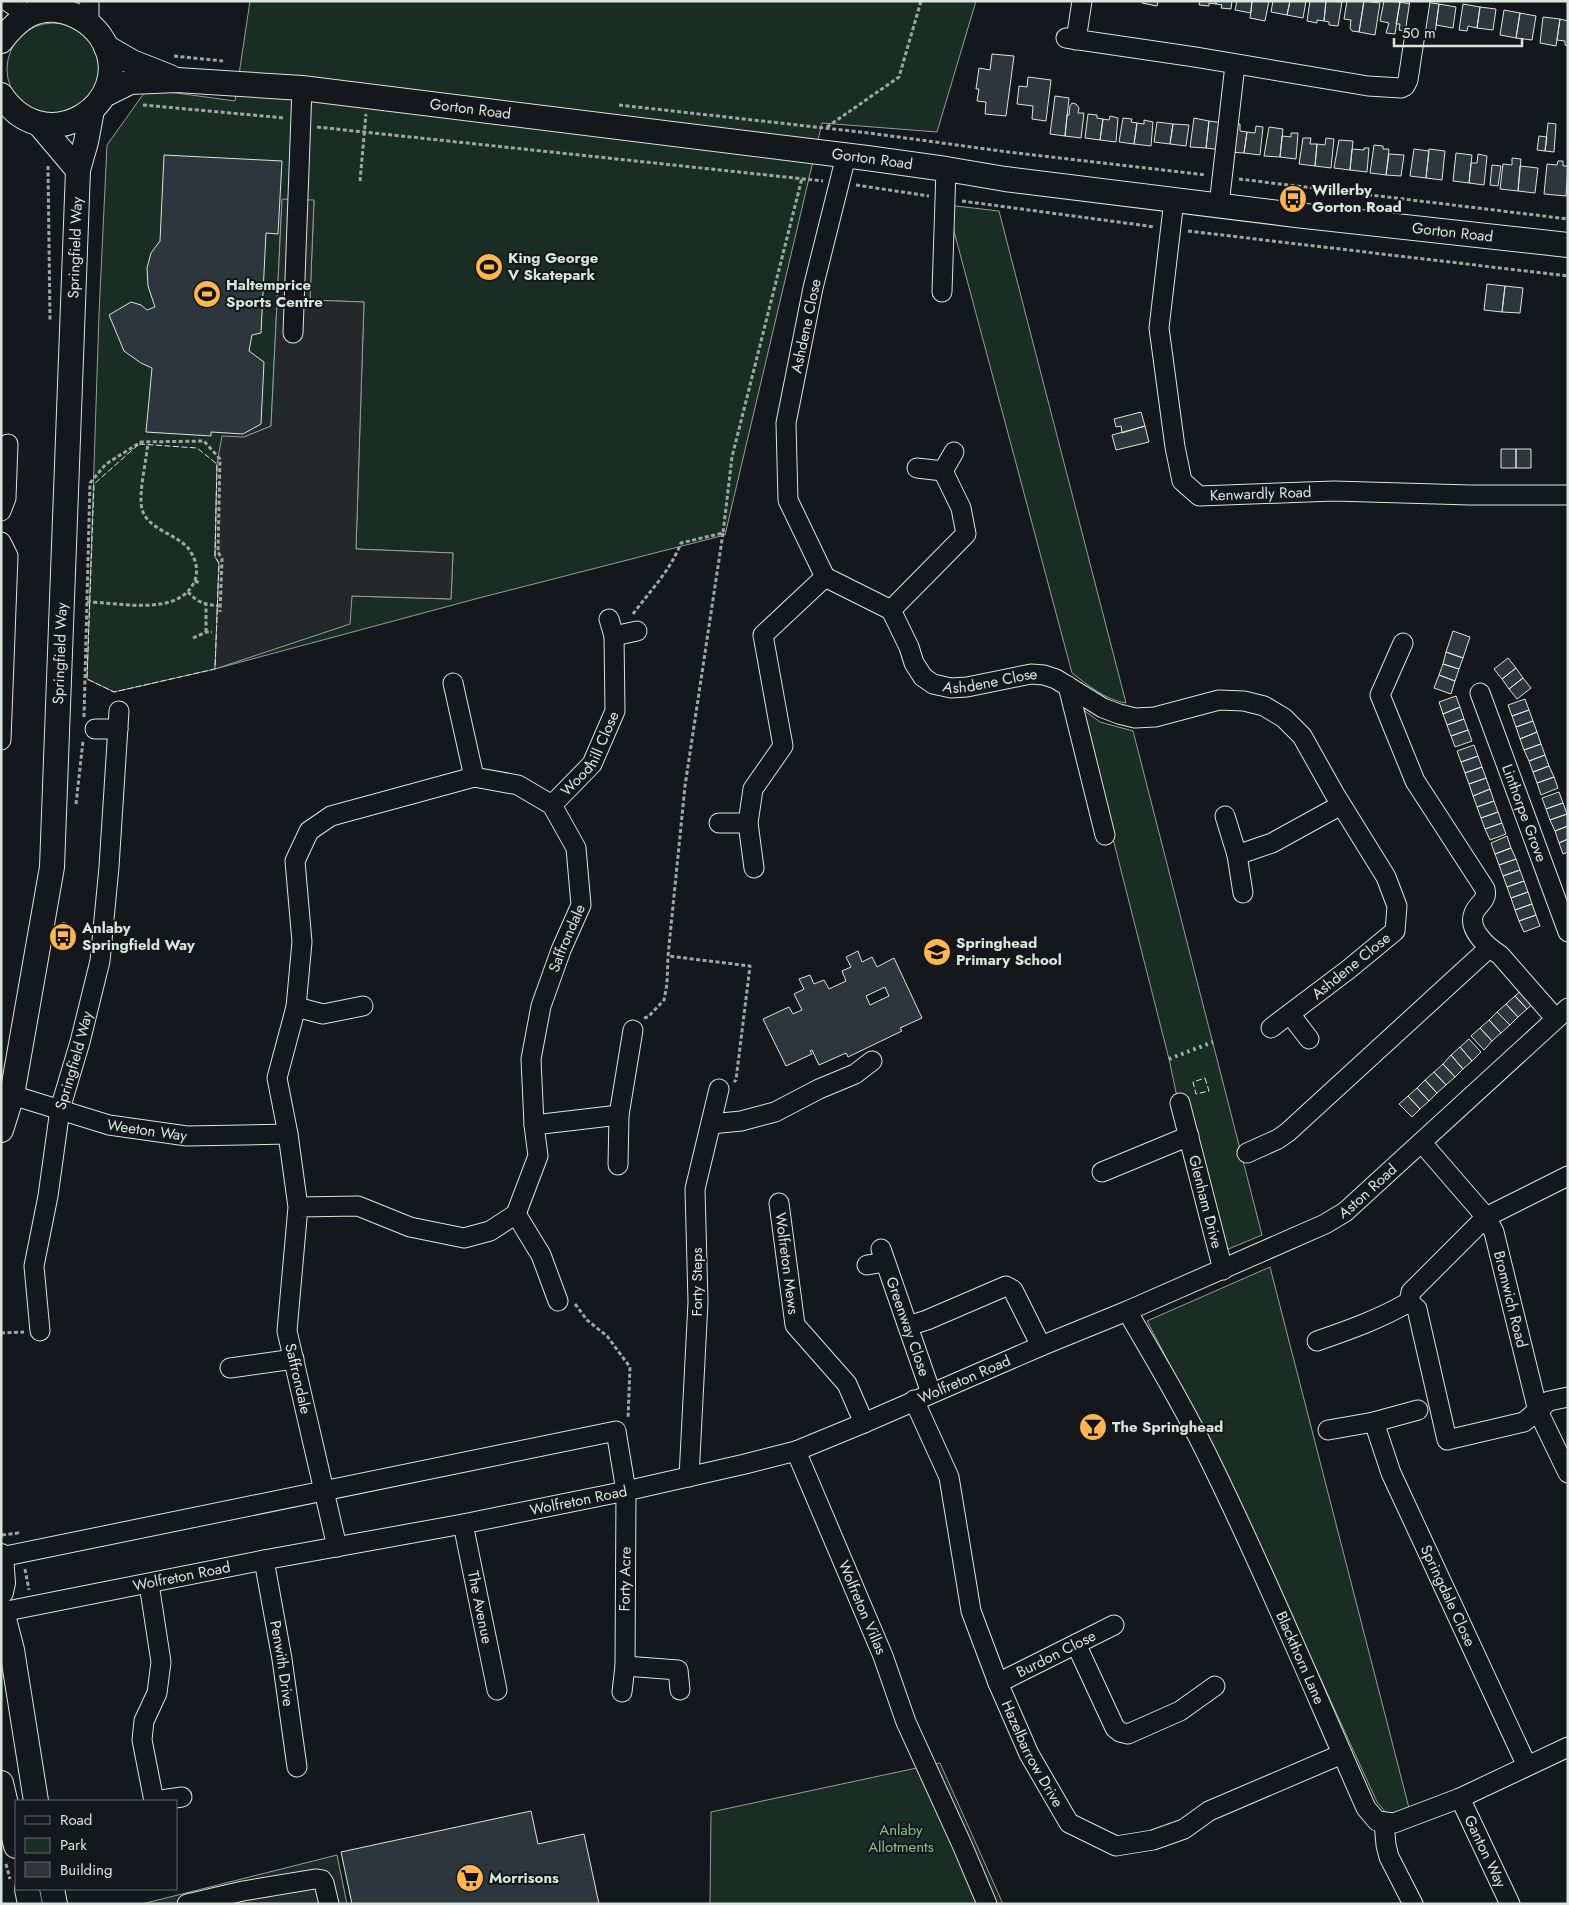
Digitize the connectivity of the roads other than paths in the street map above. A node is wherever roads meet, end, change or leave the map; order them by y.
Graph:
1 (7, 1) edge
2 (1082, 1) edge
3 (1420, 1) edge
4 (59, 6) edge
5 (89, 12) edge
6 (28, 15) junction
7 (1, 41) edge
8 (106, 47) junction
9 (1235, 65) junction
10 (177, 80) junction
11 (302, 88) junction
12 (98, 102) junction
13 (4, 104) edge
14 (40, 125) junction
15 (846, 156) junction
16 (946, 169) junction
17 (78, 170) junction
18 (1174, 200) junction
19 (1219, 205) junction
20 (1568, 246) edge
21 (942, 292) dead end
22 (293, 333) dead end
23 (8, 444) dead end
24 (954, 452) dead end
25 (916, 468) dead end
26 (943, 471) junction
27 (1568, 495) edge
28 (1, 511) edge
29 (1, 542) edge
30 (825, 577) junction
31 (891, 610) junction
32 (621, 630) road end
33 (1402, 643) dead end
34 (453, 679) dead end
35 (1068, 686) junction
36 (1480, 693) dead end
37 (95, 729) dead end
38 (1, 740) edge
39 (474, 777) junction
40 (1341, 804) junction
41 (552, 805) junction
42 (1225, 816) dead end
43 (748, 822) junction
44 (719, 823) dead end
45 (1105, 835) dead end
46 (1237, 855) junction
47 (754, 868) dead end
48 (1243, 892) dead end
49 (1568, 932) edge
50 (1489, 948) junction
51 (363, 1006) dead end
52 (296, 1007) junction
53 (1562, 1013) edge
54 (1290, 1014) junction
55 (1271, 1028) dead end
56 (633, 1030) road end
57 (1309, 1039) dead end
58 (872, 1061) dead end
59 (719, 1089) dead end
60 (12, 1095) junction
61 (1180, 1103) dead end
62 (60, 1109) junction
63 (620, 1115) junction
64 (534, 1124) junction
65 (711, 1124) junction
66 (1, 1130) edge
67 (288, 1134) junction
68 (1189, 1136) junction
69 (1422, 1143) junction
70 (1247, 1153) dead end
71 (618, 1165) dead end
72 (1102, 1172) dead end
73 (1568, 1176) edge
74 (779, 1203) dead end
75 (298, 1207) junction
76 (516, 1214) junction
77 (1486, 1217) junction
78 (877, 1259) dead end
79 (1223, 1270) junction
80 (1409, 1302) junction
81 (560, 1305) road end
82 (1127, 1311) junction
83 (908, 1326) junction
84 (40, 1331) dead end
85 (1317, 1341) dead end
86 (1041, 1346) junction
87 (294, 1359) junction
88 (230, 1368) dead end
89 (931, 1393) junction
90 (1568, 1397) edge
91 (914, 1400) junction
92 (1418, 1410) dead end
93 (1538, 1411) junction
94 (1374, 1422) junction
95 (864, 1423) junction
96 (1328, 1430) dead end
97 (796, 1451) junction
98 (1568, 1473) edge
99 (689, 1477) junction
100 (324, 1490) junction
101 (626, 1491) junction
102 (464, 1524) junction
103 (337, 1547) junction
104 (1, 1556) edge
105 (264, 1560) junction
106 (149, 1584) junction
107 (3, 1608) edge
108 (1115, 1626) dead end
109 (1076, 1644) junction
110 (625, 1666) junction
111 (998, 1683) junction
112 (1216, 1686) dead end
113 (498, 1690) dead end
114 (680, 1690) dead end
115 (622, 1692) dead end
116 (1568, 1747) edge
117 (1342, 1754) junction
118 (1527, 1766) junction
119 (297, 1767) dead end
120 (1, 1783) edge
121 (182, 1796) dead end
122 (1460, 1798) junction
123 (36, 1800) edge
124 (154, 1800) edge
125 (160, 1800) edge
126 (1384, 1822) junction
127 (11, 1853) edge
128 (21, 1890) edge
129 (52, 1890) edge
130 (244, 1897) edge
131 (30, 1904) edge
132 (55, 1904) edge
133 (187, 1904) edge
134 (329, 1904) edge
135 (987, 1904) edge
136 (1413, 1904) edge
137 (1510, 1904) edge

1 - 6 street
2 - 9 street
3 - 9 street
4 - 5 main road
4 - 6 main road
5 - 8 main road
6 - 7 main road
8 - 10 main road, Gorton Road
8 - 12 main road, Springfield Way
9 - 19 street
10 - 11 main road, Gorton Road
10 - 12 main road, Gorton Road
11 - 15 main road, Gorton Road
11 - 22 street
12 - 14 main road, Gorton Road
12 - 17 main road, Springfield Way
13 - 14 main road
14 - 17 main road
15 - 16 main road, Gorton Road
15 - 30 street, Ashdene Close
16 - 18 main road, Gorton Road
16 - 21 street
17 - 60 main road, Springfield Way
18 - 19 main road, Gorton Road
18 - 27 street, Kenwardly Road
19 - 20 main road, Gorton Road
23 - 28 street
24 - 26 street
25 - 26 street
26 - 31 street
29 - 38 street
30 - 31 street
30 - 43 street
31 - 35 street, Ashdene Close
32 - 41 street, Woodhill Close
33 - 50 street
34 - 39 street
35 - 40 street, Ashdene Close
35 - 45 street
36 - 49 street, Linthorpe Grove
37 - 62 street, Springfield Way
39 - 41 street, Saffrondale
39 - 52 street, Saffrondale
40 - 46 street
40 - 54 street, Ashdene Close
41 - 64 street, Saffrondale
42 - 46 street
43 - 44 street
43 - 47 street
46 - 48 street
50 - 53 street
50 - 70 street
51 - 52 street
52 - 67 street, Saffrondale
53 - 69 street, Aston Road
54 - 55 street, Ashdene Close
54 - 57 street
56 - 63 street
58 - 65 street
59 - 65 street, Forty Steps
60 - 62 street, Weeton Way
60 - 66 main road, Springfield Way
61 - 68 street, Glenham Drive
62 - 67 street, Weeton Way
62 - 84 street, Springfield Way
63 - 64 street
63 - 71 street
64 - 76 street, Saffrondale
65 - 99 street, Forty Steps
67 - 75 street, Saffrondale
68 - 72 street, Glenham Drive
68 - 79 street, Glenham Drive
69 - 77 street, Bromwich Road
69 - 79 street, Aston Road
73 - 77 street
74 - 95 street, Wolfreton Mews
75 - 76 street
75 - 87 street, Saffrondale
76 - 81 street
77 - 80 street
77 - 93 street, Bromwich Road
78 - 83 street, Greenway Close
79 - 82 street, Aston Road
80 - 85 street
80 - 93 street
82 - 86 street, Wolfreton Road
82 - 117 street, Blackthorn Lane
83 - 86 street
83 - 89 street, Greenway Close
86 - 89 street, Wolfreton Road
87 - 88 street
87 - 100 street, Saffrondale
89 - 91 street, Wolfreton Road
90 - 93 street
91 - 95 street, Wolfreton Road
91 - 111 street, Hazelbarrow Drive
92 - 94 street
93 - 98 street, Bromwich Road
94 - 96 street
94 - 118 street, Springdale Close
95 - 97 street, Wolfreton Road
97 - 99 street, Wolfreton Road
97 - 135 street, Wolfreton Villas
99 - 101 street, Wolfreton Road
100 - 101 street, Forty Acre
100 - 103 street, Saffrondale
100 - 104 street
101 - 102 street, Wolfreton Road
101 - 110 street, Forty Acre
102 - 103 street, Wolfreton Road
102 - 113 street, The Avenue
103 - 105 street, Wolfreton Road
104 - 107 main road
105 - 106 street, Wolfreton Road
105 - 119 street, Penwith Drive
106 - 107 street, Wolfreton Road
106 - 124 street
107 - 123 main road
108 - 109 street, Burdon Close
109 - 111 street, Burdon Close
109 - 112 street
110 - 114 street
110 - 115 street, Forty Acre
111 - 117 street, Hazelbarrow Drive
116 - 118 street
117 - 126 street, Blackthorn Lane
118 - 122 street
120 - 127 main road
121 - 125 street
122 - 126 street
122 - 137 street, Ganton Way
126 - 136 street
128 - 131 main road
129 - 132 main road
130 - 133 street
130 - 134 street

